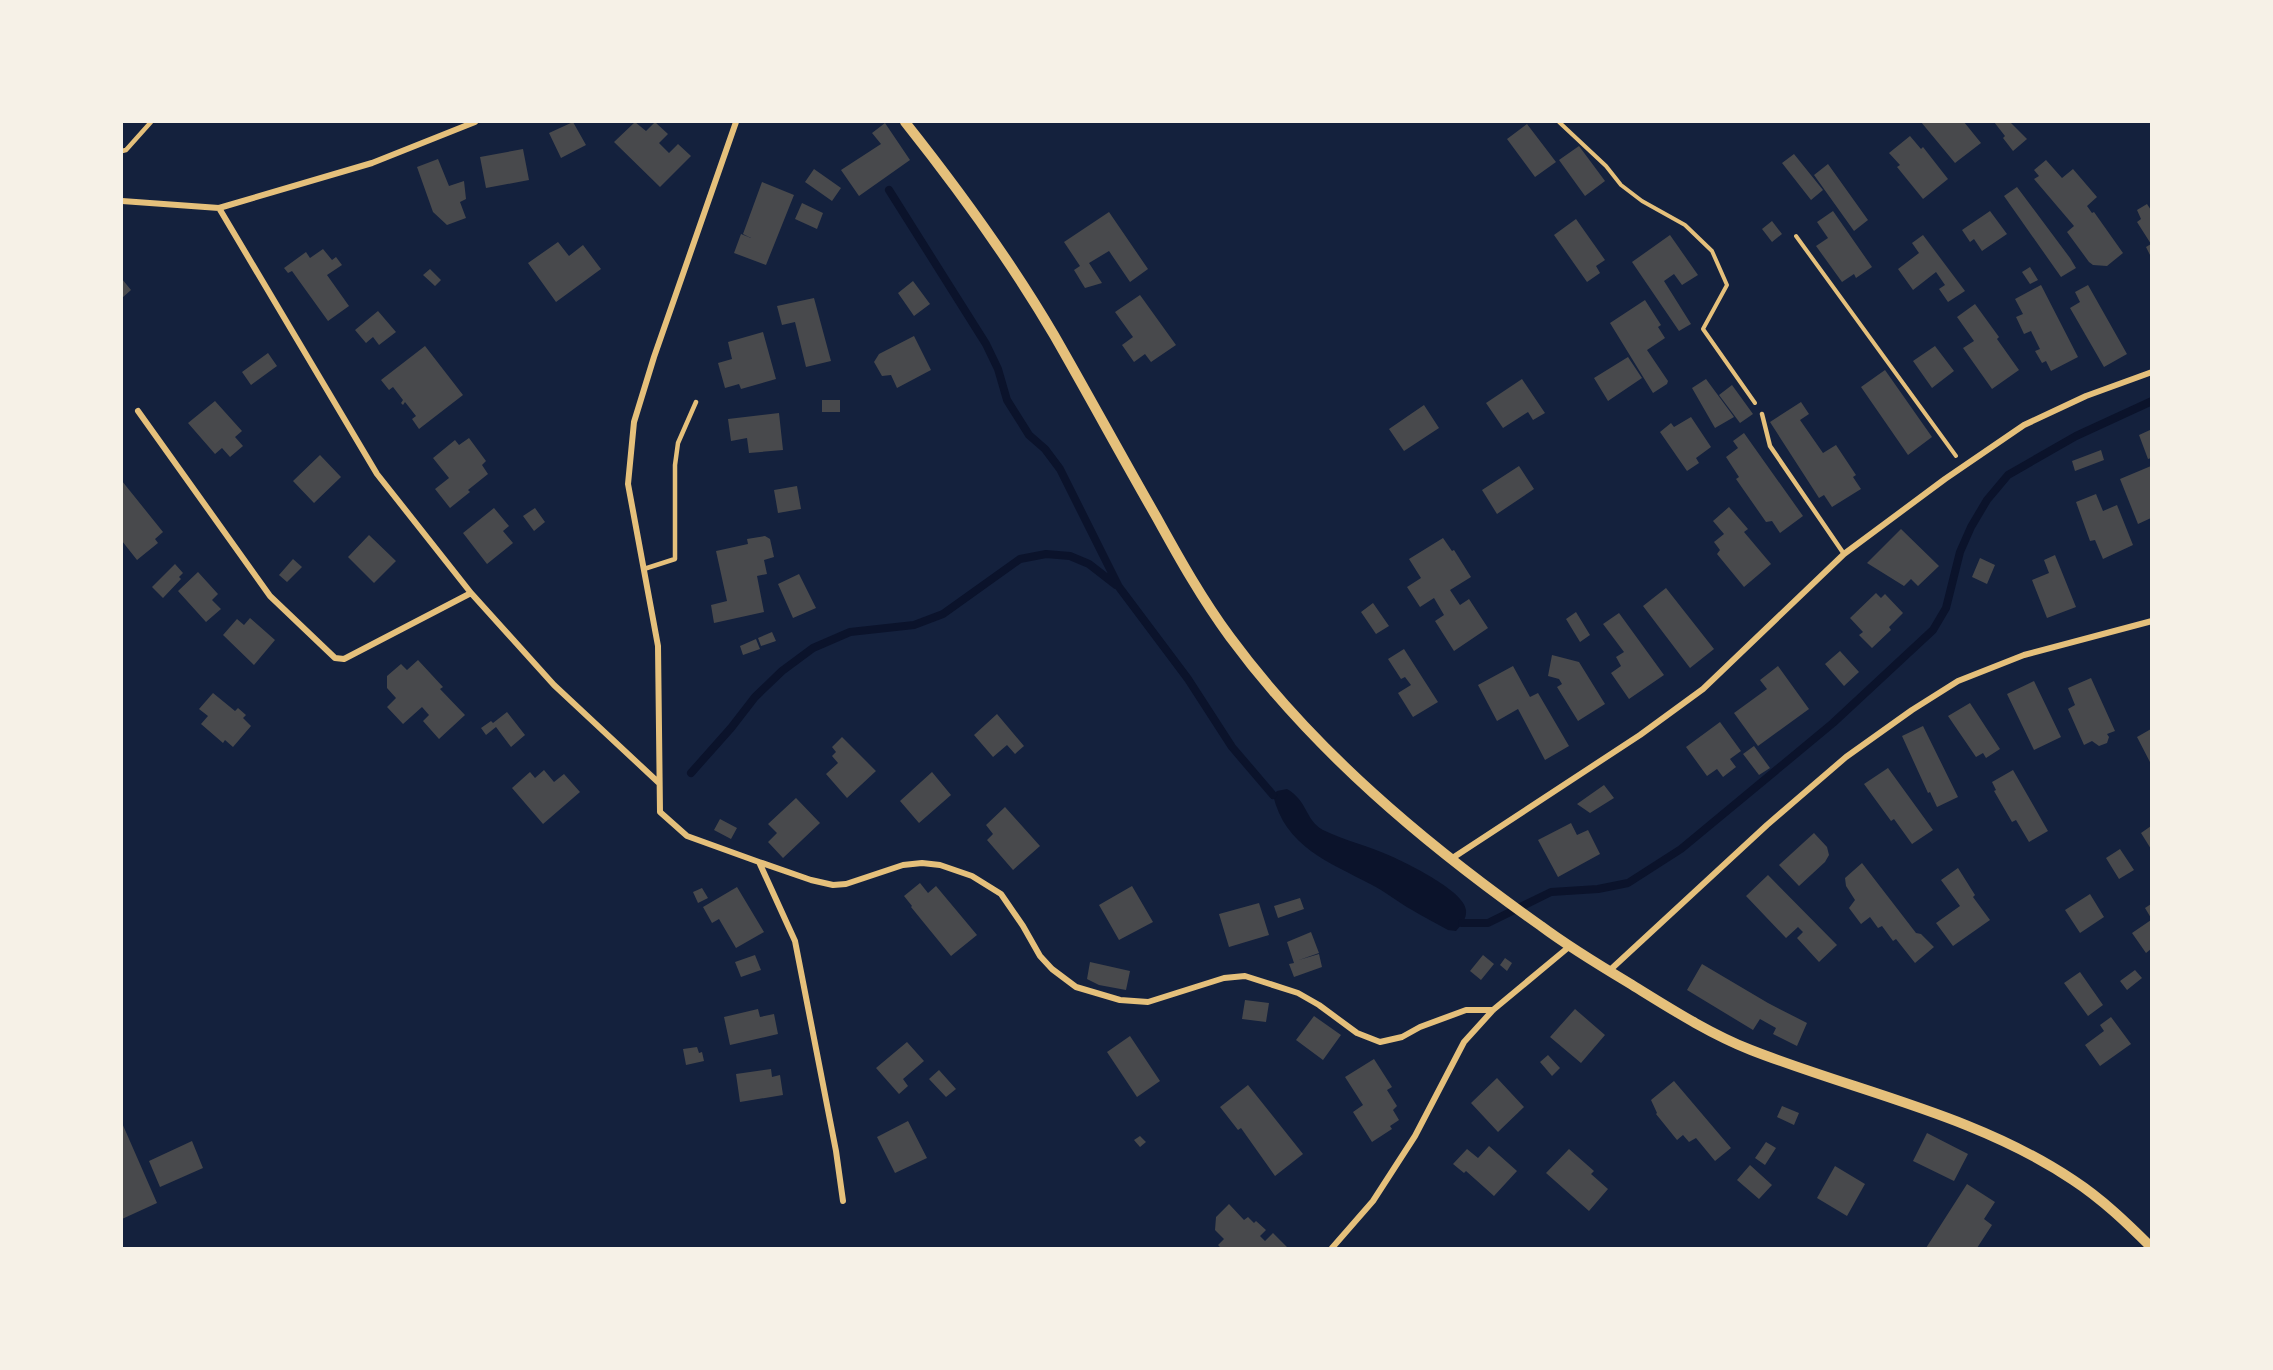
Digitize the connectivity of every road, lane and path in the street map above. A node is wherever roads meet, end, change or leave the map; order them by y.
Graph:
1 (151, 122) edge
2 (475, 122) edge
3 (736, 122) edge
4 (905, 122) edge
5 (1559, 122) edge
6 (122, 151) edge
7 (122, 201) edge
8 (219, 208) junction
9 (1796, 236) dead end
10 (2151, 372) edge
11 (696, 402) dead end
12 (138, 411) dead end
13 (1762, 414) joint
14 (1963, 466) junction
15 (1844, 554) junction
16 (644, 570) junction
17 (471, 593) junction
18 (2151, 621) edge
19 (659, 783) junction
20 (1451, 858) junction
21 (759, 862) junction
22 (1570, 946) junction
23 (1609, 971) junction
24 (1493, 1010) junction
25 (843, 1201) dead end
26 (1332, 1248) edge
27 (2151, 1248) edge

1 - 6 lane
2 - 8 street
3 - 16 street
4 - 20 street
5 - 13 path
7 - 8 street
8 - 17 street
9 - 14 path
10 - 14 street
11 - 16 lane
12 - 17 street
13 - 15 lane
14 - 15 street
15 - 20 street
16 - 19 street
17 - 19 street
18 - 23 street
19 - 21 street
20 - 22 street
21 - 24 street
21 - 25 street
22 - 23 street
22 - 24 street
23 - 27 street
24 - 26 street

